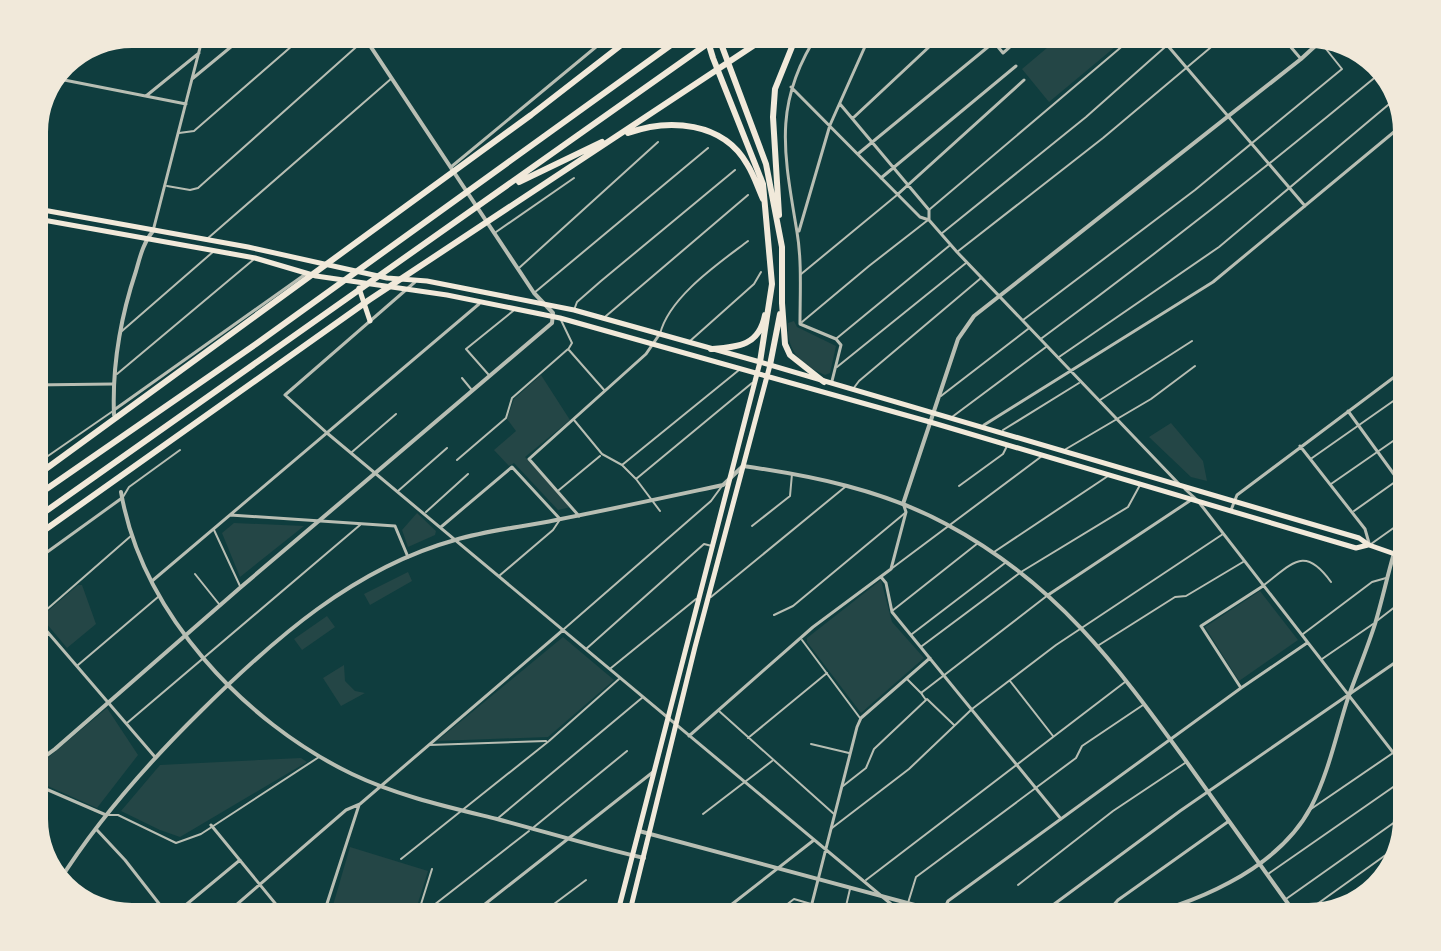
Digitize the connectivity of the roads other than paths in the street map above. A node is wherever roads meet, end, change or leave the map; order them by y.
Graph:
1 (201, 46) edge
2 (232, 46) edge
3 (292, 46) edge
4 (357, 46) edge
5 (370, 46) edge
6 (593, 46) edge
7 (620, 46) edge
8 (669, 46) edge
9 (705, 46) edge
10 (709, 46) edge
11 (722, 46) edge
12 (753, 46) edge
13 (792, 46) edge
14 (810, 46) edge
15 (865, 46) edge
16 (930, 46) edge
17 (989, 46) edge
18 (1122, 46) edge
19 (1166, 46) edge
20 (1168, 46) edge
21 (1213, 46) edge
22 (1290, 46) edge
23 (1314, 46) edge
24 (1326, 48) edge
25 (199, 53) junction
26 (1301, 59) junction
27 (1016, 66) dead end
28 (1187, 68) junction
29 (1375, 77) edge
30 (392, 78) junction
31 (192, 79) junction
32 (64, 80) edge
33 (1024, 80) dead end
34 (791, 87) junction
35 (146, 96) junction
36 (840, 103) junction
37 (186, 104) junction
38 (1390, 104) edge
39 (1227, 115) junction
40 (853, 118) junction
41 (830, 125) junction
42 (1395, 131) edge
43 (178, 133) junction
44 (658, 142) dead end
45 (873, 142) junction
46 (1252, 144) junction
47 (708, 148) dead end
48 (858, 154) junction
49 (1270, 165) junction
50 (451, 167) junction
51 (894, 167) junction
52 (735, 170) dead end
53 (574, 178) dead end
54 (881, 178) junction
55 (907, 184) junction
56 (164, 186) junction
57 (1289, 187) junction
58 (498, 193) junction
59 (898, 194) junction
60 (748, 195) dead end
61 (765, 204) junction
62 (1305, 206) junction
63 (929, 210) junction
64 (46, 211) edge
65 (929, 220) junction
66 (46, 221) edge
67 (153, 231) junction
68 (495, 232) junction
69 (941, 234) junction
70 (797, 235) junction
71 (146, 239) junction
72 (206, 240) junction
73 (748, 241) dead end
74 (950, 245) junction
75 (782, 247) junction
76 (215, 250) junction
77 (957, 252) junction
78 (255, 258) junction
79 (967, 262) junction
80 (518, 269) junction
81 (761, 272) dead end
82 (307, 273) junction
83 (799, 276) junction
84 (982, 278) junction
85 (418, 280) junction
86 (358, 283) junction
87 (772, 284) junction
88 (406, 290) junction
89 (534, 293) junction
90 (998, 295) junction
91 (481, 302) junction
92 (542, 303) junction
93 (782, 303) junction
94 (516, 309) junction
95 (574, 310) junction
96 (557, 317) junction
97 (604, 318) junction
98 (370, 321) junction
99 (1022, 321) junction
100 (800, 324) junction
101 (1029, 328) junction
102 (119, 333) junction
103 (660, 334) junction
104 (836, 339) junction
105 (1041, 340) junction
106 (1192, 341) dead end
107 (689, 342) junction
108 (654, 343) junction
109 (1047, 346) junction
110 (568, 349) junction
111 (711, 349) junction
112 (1058, 358) junction
113 (760, 362) junction
114 (770, 365) junction
115 (1195, 366) dead end
116 (836, 367) junction
117 (741, 368) junction
118 (1071, 371) junction
119 (489, 375) junction
120 (767, 376) junction
121 (1395, 376) edge
122 (757, 377) junction
123 (462, 378) dead end
124 (113, 381) junction
125 (1081, 382) junction
126 (827, 383) junction
127 (46, 384) edge
128 (472, 390) junction
129 (852, 390) junction
130 (606, 391) junction
131 (937, 399) junction
132 (1099, 400) junction
133 (1395, 400) edge
134 (1348, 411) junction
135 (114, 413) junction
136 (933, 413) junction
137 (396, 414) dead end
138 (950, 419) junction
139 (574, 420) junction
140 (1118, 420) junction
141 (930, 422) junction
142 (1358, 426) junction
143 (981, 427) junction
144 (327, 433) junction
145 (998, 433) junction
146 (1395, 440) edge
147 (1007, 445) junction
148 (1300, 446) junction
149 (447, 448) dead end
150 (180, 450) dead end
151 (1061, 451) junction
152 (1377, 452) junction
153 (351, 453) junction
154 (602, 454) junction
155 (1043, 456) junction
156 (46, 458) edge
157 (1311, 459) junction
158 (457, 460) dead end
159 (622, 465) junction
160 (743, 466) junction
161 (46, 469) edge
162 (375, 472) junction
163 (792, 473) junction
164 (468, 474) dead end
165 (1109, 475) junction
166 (1395, 476) edge
167 (636, 479) junction
168 (729, 480) junction
169 (1395, 482) edge
170 (1140, 484) junction
171 (1330, 484) junction
172 (723, 485) junction
173 (848, 486) junction
174 (959, 486) dead end
175 (1183, 487) junction
176 (46, 489) edge
177 (398, 491) junction
178 (558, 491) junction
179 (121, 492) dead end
180 (122, 498) junction
181 (652, 500) junction
182 (1195, 500) junction
183 (1234, 501) junction
184 (903, 504) junction
185 (1231, 510) junction
186 (46, 511) edge
187 (660, 511) dead end
188 (906, 512) junction
189 (1353, 512) junction
190 (425, 513) junction
191 (230, 515) junction
192 (579, 516) junction
193 (560, 519) junction
194 (318, 521) junction
195 (361, 524) junction
196 (752, 526) dead end
197 (441, 527) junction
198 (951, 527) junction
199 (1395, 527) edge
200 (46, 529) edge
201 (213, 529) junction
202 (1223, 533) junction
203 (133, 534) junction
204 (455, 540) junction
205 (979, 542) junction
206 (1369, 545) junction
207 (712, 546) junction
208 (993, 552) junction
209 (46, 553) edge
210 (1394, 553) joint
211 (408, 558) junction
212 (1244, 561) junction
213 (1006, 562) junction
214 (891, 569) junction
215 (1021, 572) junction
216 (195, 574) dead end
217 (499, 577) junction
218 (881, 577) junction
219 (1387, 578) junction
220 (152, 581) junction
221 (1331, 582) dead end
222 (1263, 586) junction
223 (241, 587) junction
224 (160, 595) junction
225 (700, 595) junction
226 (1048, 595) junction
227 (707, 601) junction
228 (219, 605) junction
229 (1395, 607) edge
230 (46, 610) edge
231 (892, 612) junction
232 (774, 615) dead end
233 (1376, 622) junction
234 (1082, 627) junction
235 (46, 630) edge
236 (563, 630) junction
237 (49, 633) junction
238 (46, 635) edge
239 (185, 635) junction
240 (911, 635) junction
241 (1302, 635) junction
242 (801, 639) junction
243 (1307, 642) junction
244 (1099, 645) junction
245 (921, 647) junction
246 (585, 649) junction
247 (205, 658) junction
248 (930, 658) junction
249 (1321, 660) junction
250 (1395, 663) edge
251 (77, 666) junction
252 (609, 670) junction
253 (827, 673) junction
254 (944, 676) junction
255 (907, 678) junction
256 (620, 679) junction
257 (1009, 680) junction
258 (1127, 680) junction
259 (228, 684) junction
260 (1241, 688) junction
261 (921, 693) junction
262 (1349, 696) junction
263 (643, 697) junction
264 (108, 702) junction
265 (1146, 704) junction
266 (972, 709) junction
267 (718, 711) junction
268 (666, 717) junction
269 (861, 718) junction
270 (126, 723) junction
271 (676, 725) junction
272 (955, 726) junction
273 (689, 736) junction
274 (1053, 737) junction
275 (748, 738) junction
276 (1170, 739) junction
277 (549, 741) junction
278 (811, 744) dead end
279 (427, 745) junction
280 (627, 751) dead end
281 (850, 753) junction
282 (1393, 753) junction
283 (46, 756) edge
284 (1395, 756) edge
285 (155, 757) junction
286 (320, 757) junction
287 (772, 760) junction
288 (1186, 762) junction
289 (1017, 765) junction
290 (653, 772) junction
291 (1395, 781) edge
292 (746, 782) junction
293 (380, 786) junction
294 (842, 787) junction
295 (1036, 787) junction
296 (46, 789) edge
297 (1208, 793) junction
298 (360, 804) junction
299 (460, 810) junction
300 (1309, 811) junction
301 (703, 814) dead end
302 (106, 815) junction
303 (835, 815) junction
304 (497, 819) junction
305 (1061, 819) junction
306 (1229, 821) junction
307 (1395, 822) edge
308 (211, 825) junction
309 (96, 829) junction
310 (531, 829) junction
311 (831, 829) junction
312 (639, 831) junction
313 (651, 833) junction
314 (569, 839) junction
315 (815, 839) junction
316 (826, 848) junction
317 (1387, 854) edge
318 (632, 856) junction
319 (644, 858) junction
320 (401, 859) dead end
321 (240, 860) junction
322 (1259, 863) junction
323 (62, 868) edge
324 (778, 868) junction
325 (432, 869) dead end
326 (66, 871) joint
327 (1267, 875) junction
328 (818, 879) junction
329 (586, 880) dead end
330 (865, 881) junction
331 (259, 884) junction
332 (1018, 885) dead end
333 (851, 888) junction
334 (886, 898) junction
335 (1285, 900) junction
336 (812, 904) joint
337 (907, 904) junction
338 (1318, 904) edge
339 (161, 905) edge
340 (186, 905) edge
341 (236, 905) edge
342 (276, 905) edge
343 (327, 905) edge
344 (420, 905) edge
345 (433, 905) edge
346 (484, 905) edge
347 (553, 905) edge
348 (620, 905) edge
349 (632, 905) edge
350 (731, 905) edge
351 (786, 905) edge
352 (847, 905) edge
353 (894, 905) edge
354 (910, 905) edge
355 (946, 905) edge
356 (1053, 905) edge
357 (1114, 905) edge
358 (1174, 905) edge
359 (1289, 905) edge

1 - 25 street
2 - 31 street
3 - 43 lane
4 - 56 lane
5 - 30 street
6 - 50 street
7 - 161 highway
8 - 176 highway
9 - 58 highway
10 - 61 highway
11 - 75 highway
12 - 200 highway
13 - 75 highway
14 - 34 street
15 - 36 street
16 - 40 street
17 - 45 street
18 - 63 lane
19 - 69 lane
20 - 28 street
21 - 28 lane
22 - 26 street
23 - 26 street
24 - 46 lane
25 - 31 street
25 - 35 street
26 - 39 street
27 - 51 street
28 - 39 street
28 - 77 lane
29 - 49 lane
30 - 50 street
30 - 72 lane
31 - 37 street
32 - 35 street
33 - 55 street
34 - 41 street
34 - 70 street
35 - 37 street
36 - 40 street
36 - 41 street
37 - 43 street
38 - 57 lane
39 - 46 street
39 - 90 street
40 - 45 street
41 - 48 street
41 - 70 street
42 - 62 street
43 - 56 street
44 - 80 lane
45 - 48 street
45 - 51 street
46 - 49 street
46 - 99 lane
47 - 89 lane
48 - 54 street
49 - 57 street
49 - 105 lane
50 - 68 street
51 - 54 street
51 - 55 street
52 - 95 lane
53 - 68 lane
54 - 59 street
55 - 59 street
55 - 63 street
56 - 67 street
57 - 62 street
57 - 112 lane
58 - 61 highway
58 - 186 highway
59 - 65 street
59 - 83 lane
60 - 97 lane
61 - 87 highway
62 - 118 street
63 - 65 street
64 - 67 main road
65 - 69 street
65 - 100 lane
66 - 71 main road
67 - 71 street
67 - 72 main road
68 - 80 street
69 - 74 street
70 - 83 street
71 - 76 main road
71 - 102 street
72 - 85 main road
73 - 103 lane
74 - 77 street
74 - 104 lane
75 - 93 highway
76 - 78 main road
76 - 102 lane
77 - 79 street
78 - 82 main road
78 - 124 lane
79 - 84 street
79 - 116 lane
80 - 89 street
81 - 107 lane
82 - 86 main road
82 - 135 street
83 - 100 street
84 - 90 street
84 - 129 lane
85 - 88 street
85 - 92 main road
86 - 88 main road
86 - 98 main road
87 - 111 highway
87 - 113 highway
88 - 91 main road
88 - 98 street
89 - 92 street
90 - 99 street
90 - 131 street
91 - 94 main road
91 - 144 street
92 - 95 main road
92 - 96 street
93 - 114 highway
93 - 126 highway
94 - 96 main road
94 - 119 lane
95 - 97 main road
96 - 108 main road
96 - 110 lane
96 - 119 street
97 - 103 main road
98 - 144 street
99 - 101 street
100 - 104 street
101 - 105 street
101 - 131 lane
102 - 124 street
103 - 107 main road
103 - 108 street
104 - 116 street
105 - 109 street
106 - 132 lane
107 - 111 main road
108 - 117 main road
108 - 130 street
109 - 112 street
109 - 138 lane
110 - 130 lane
110 - 158 lane
111 - 113 main road
112 - 118 street
113 - 114 main road
113 - 122 main road
114 - 120 main road
114 - 126 main road
115 - 140 lane
116 - 126 street
117 - 122 main road
117 - 159 lane
118 - 125 street
118 - 143 street
119 - 128 street
120 - 122 main road
120 - 141 main road
120 - 160 main road
121 - 134 street
122 - 167 lane
122 - 168 main road
123 - 128 lane
124 - 127 street
124 - 135 street
125 - 132 street
125 - 145 lane
126 - 129 main road
128 - 162 street
129 - 136 main road
130 - 139 street
131 - 136 street
132 - 140 street
133 - 142 lane
134 - 142 street
134 - 148 street
135 - 156 lane
136 - 138 main road
136 - 141 street
137 - 153 lane
138 - 143 main road
139 - 154 lane
139 - 178 street
140 - 151 lane
140 - 175 street
141 - 147 main road
141 - 184 street
142 - 152 street
142 - 157 lane
143 - 145 main road
144 - 153 street
144 - 191 street
145 - 151 main road
146 - 152 lane
147 - 155 main road
147 - 174 lane
148 - 157 street
148 - 183 street
149 - 177 lane
150 - 180 lane
151 - 175 main road
152 - 166 street
152 - 171 lane
153 - 162 street
154 - 159 lane
154 - 178 lane
155 - 165 main road
155 - 198 lane
157 - 171 street
159 - 167 lane
160 - 163 street
160 - 168 street
160 - 227 main road
162 - 177 street
162 - 194 street
163 - 173 street
163 - 196 lane
164 - 190 lane
165 - 170 main road
165 - 208 lane
167 - 181 lane
168 - 172 street
168 - 207 main road
169 - 189 lane
170 - 182 main road
170 - 215 lane
171 - 189 street
172 - 181 street
172 - 236 lane
173 - 184 street
173 - 227 lane
175 - 182 street
175 - 183 main road
177 - 190 street
178 - 192 street
179 - 180 street
180 - 203 street
180 - 209 street
181 - 187 lane
181 - 192 street
182 - 185 main road
182 - 202 street
182 - 226 street
183 - 185 street
183 - 206 main road
184 - 188 street
184 - 198 street
185 - 206 main road
188 - 214 street
188 - 232 lane
189 - 206 street
190 - 197 street
191 - 194 street
191 - 201 street
192 - 193 street
193 - 197 street
193 - 204 street
193 - 217 lane
194 - 195 street
194 - 223 street
195 - 211 street
195 - 247 lane
197 - 204 street
198 - 205 street
198 - 214 lane
199 - 206 lane
201 - 220 street
201 - 223 lane
202 - 212 street
202 - 234 lane
203 - 220 street
203 - 230 lane
204 - 211 street
204 - 217 street
205 - 208 street
205 - 231 lane
206 - 210 main road
207 - 225 main road
207 - 246 lane
208 - 213 street
210 - 219 street
211 - 259 street
212 - 222 street
212 - 244 lane
213 - 215 street
213 - 240 lane
214 - 218 street
215 - 226 street
215 - 245 lane
216 - 228 lane
217 - 236 street
218 - 231 street
218 - 242 street
219 - 233 street
219 - 241 lane
220 - 224 street
221 - 222 lane
222 - 241 street
222 - 260 street
223 - 228 street
224 - 239 street
224 - 251 lane
225 - 252 lane
225 - 268 main road
226 - 234 street
226 - 254 lane
227 - 271 main road
228 - 239 street
229 - 233 lane
231 - 240 street
233 - 249 lane
233 - 262 street
234 - 244 street
234 - 257 lane
235 - 237 street
236 - 246 street
236 - 279 street
237 - 238 street
237 - 251 street
239 - 247 street
239 - 264 street
240 - 245 street
241 - 243 street
242 - 253 lane
242 - 267 street
243 - 249 street
243 - 260 street
244 - 258 street
245 - 248 street
246 - 252 street
247 - 259 street
247 - 270 lane
248 - 254 street
248 - 255 street
249 - 262 street
250 - 262 street
251 - 264 street
252 - 256 street
253 - 269 lane
253 - 275 lane
254 - 261 lane
254 - 266 street
255 - 261 lane
255 - 269 street
256 - 263 street
256 - 277 lane
257 - 266 lane
257 - 274 lane
258 - 265 street
258 - 274 lane
259 - 285 street
259 - 286 street
260 - 276 street
261 - 272 lane
261 - 294 lane
262 - 282 street
262 - 297 street
262 - 300 street
263 - 268 street
263 - 304 lane
264 - 270 street
264 - 283 street
265 - 276 street
265 - 295 lane
266 - 272 lane
266 - 289 street
267 - 273 street
267 - 275 lane
268 - 271 street
268 - 290 main road
269 - 281 street
270 - 285 street
271 - 273 street
271 - 313 main road
272 - 311 lane
273 - 292 street
274 - 289 lane
275 - 287 lane
276 - 288 street
276 - 305 street
277 - 279 lane
277 - 299 lane
278 - 281 lane
279 - 293 street
280 - 310 lane
281 - 294 street
282 - 284 street
282 - 300 lane
285 - 302 street
286 - 293 street
286 - 308 lane
287 - 292 lane
287 - 303 lane
288 - 297 street
288 - 332 lane
289 - 295 street
289 - 330 lane
290 - 312 main road
290 - 314 street
291 - 327 lane
292 - 301 lane
292 - 315 street
293 - 298 street
293 - 299 street
294 - 303 street
295 - 305 street
295 - 337 lane
296 - 302 street
297 - 306 street
297 - 356 street
298 - 331 street
298 - 343 street
299 - 304 street
299 - 320 lane
300 - 322 street
302 - 308 lane
302 - 309 street
303 - 311 street
304 - 310 street
305 - 355 street
306 - 322 street
306 - 357 street
307 - 335 lane
308 - 321 street
309 - 326 street
309 - 339 street
310 - 314 street
310 - 345 lane
311 - 316 street
312 - 313 street
312 - 318 main road
313 - 319 main road
313 - 324 street
314 - 318 street
314 - 346 street
315 - 316 street
315 - 324 street
316 - 328 street
316 - 330 street
317 - 338 lane
318 - 319 street
318 - 348 main road
319 - 349 main road
321 - 331 street
321 - 340 street
322 - 327 street
322 - 358 street
323 - 326 lane
324 - 328 street
324 - 350 street
325 - 344 lane
327 - 335 street
328 - 333 street
328 - 336 street
329 - 347 lane
330 - 334 street
331 - 341 street
331 - 342 street
333 - 334 street
333 - 352 lane
334 - 337 street
334 - 353 street
335 - 359 street
336 - 351 lane
337 - 354 street

